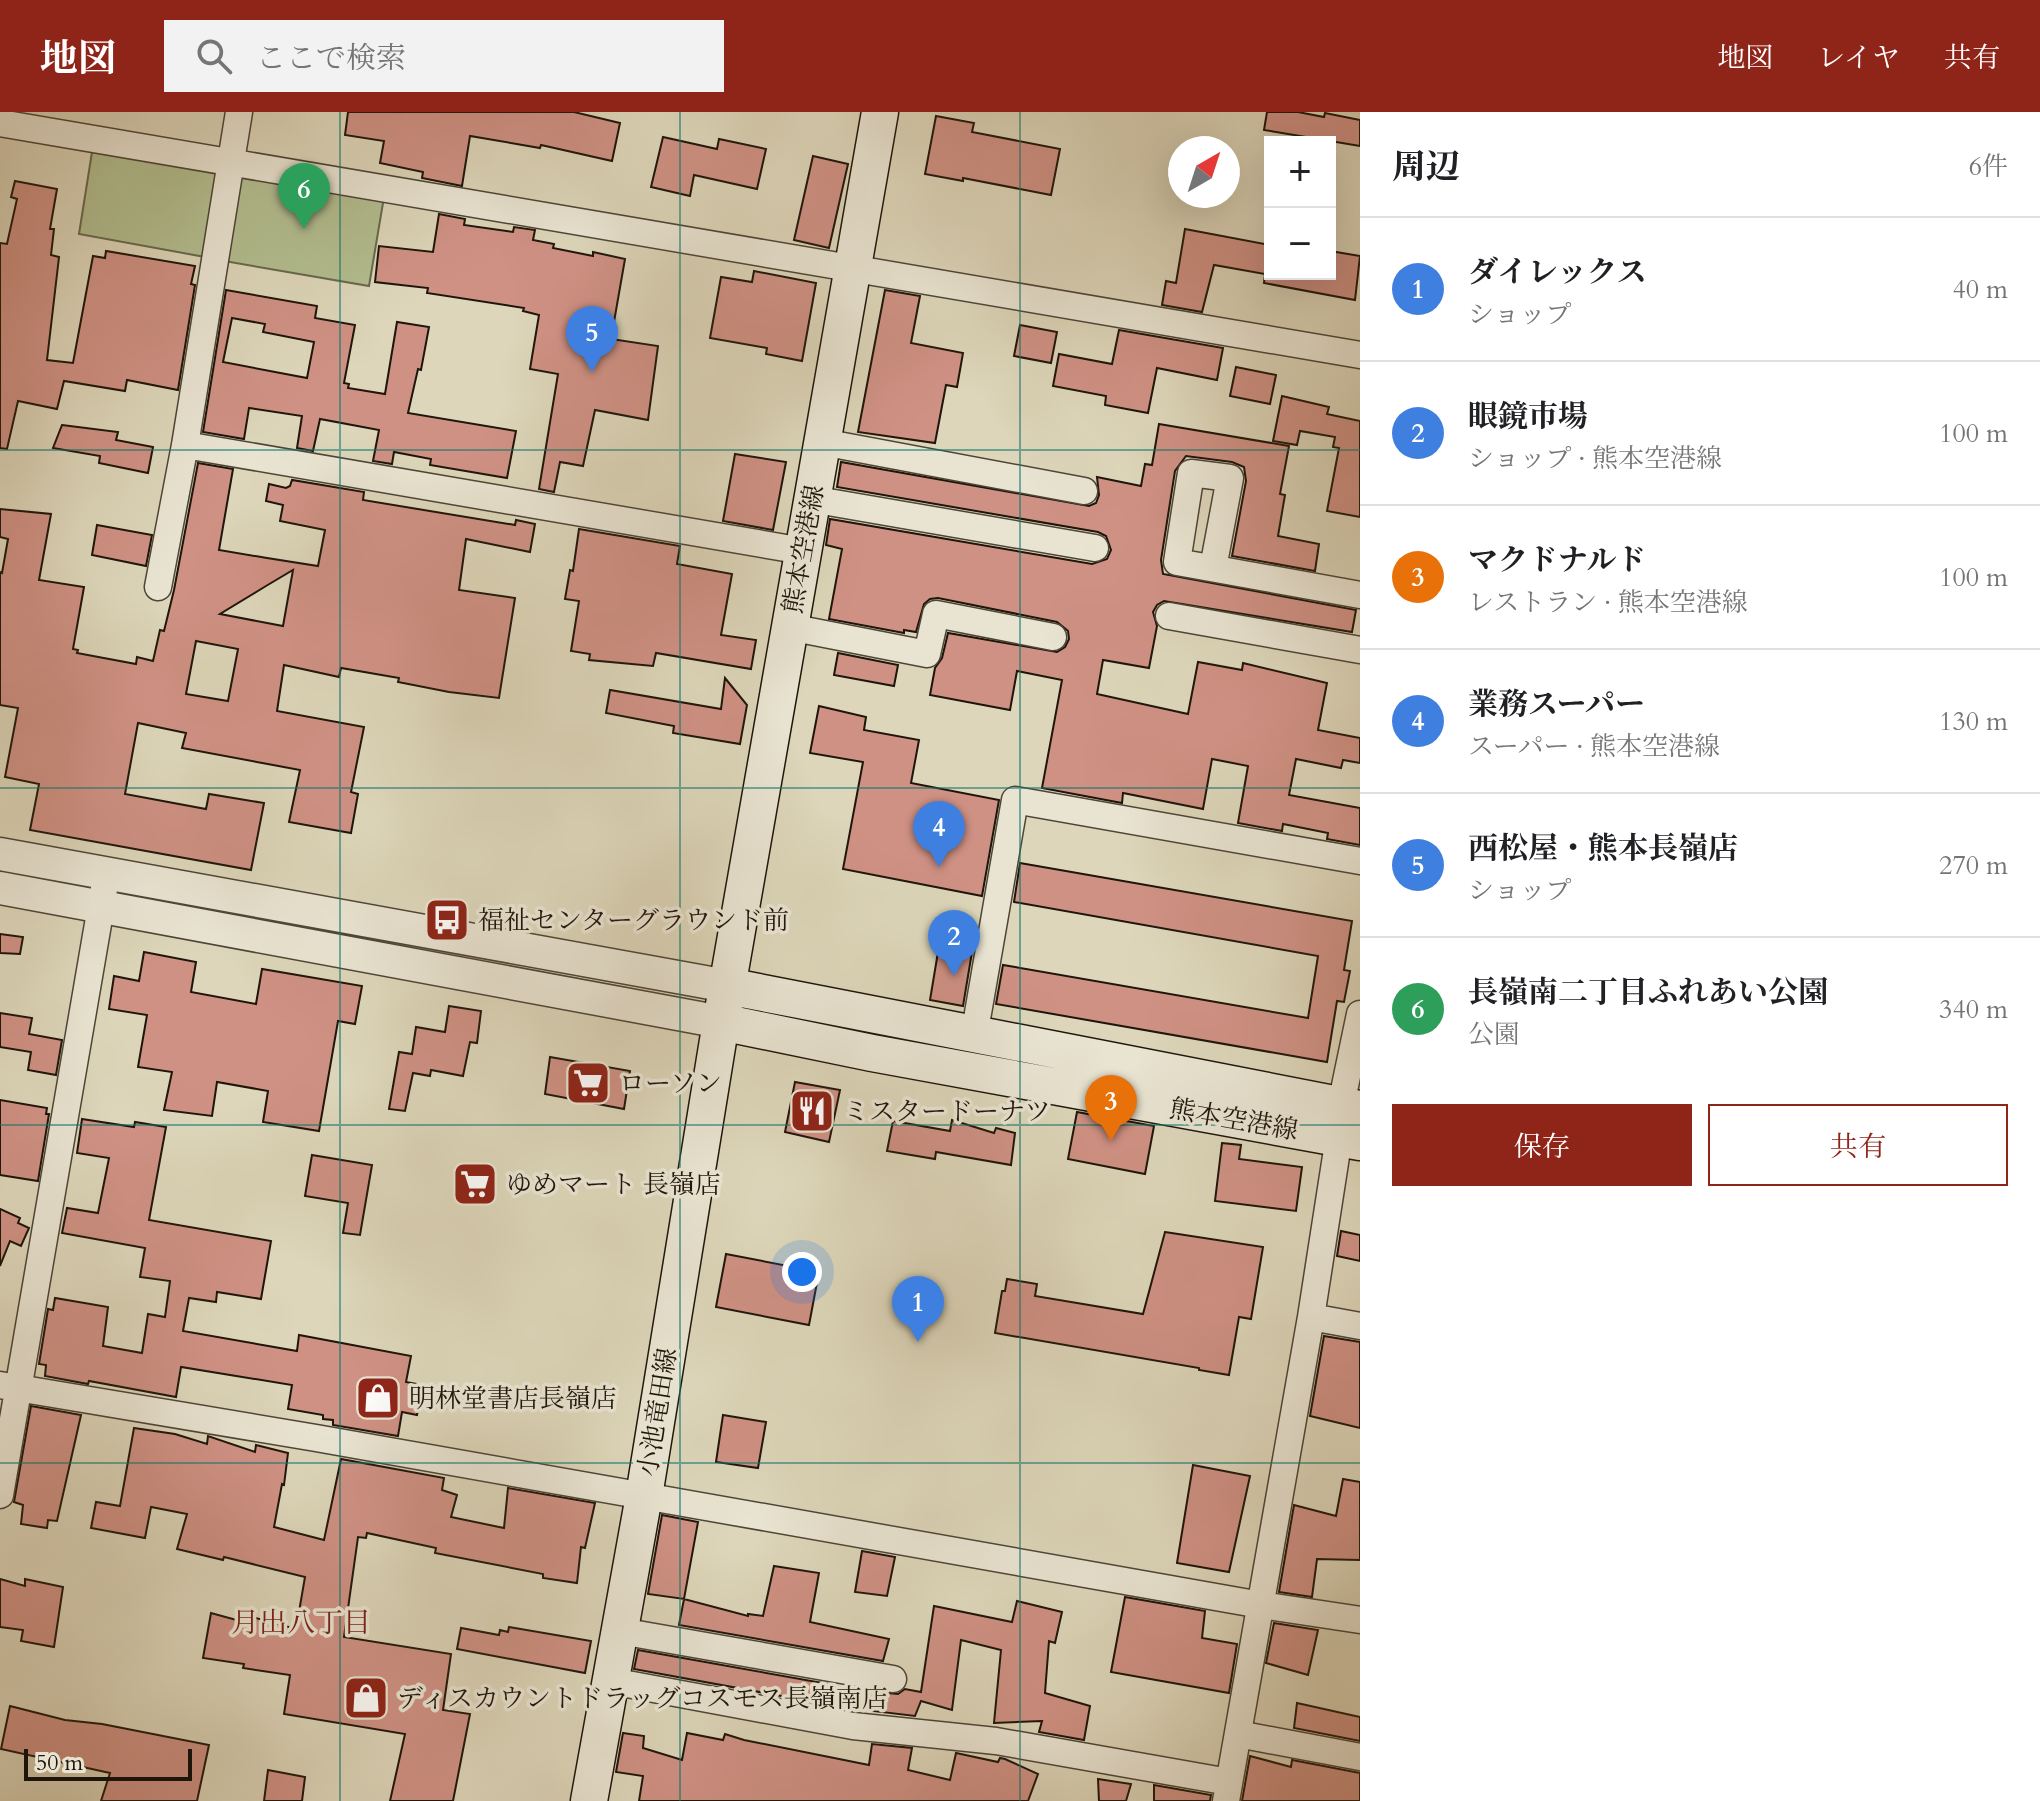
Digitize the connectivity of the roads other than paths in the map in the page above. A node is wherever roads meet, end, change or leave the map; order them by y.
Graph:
1 (239, 112) edge
2 (880, 112) edge
3 (0, 123) edge
4 (231, 162) junction
5 (851, 270) junction
6 (1360, 355) edge
7 (822, 442) junction
8 (185, 445) junction
9 (1084, 491) dead end
10 (811, 499) junction
11 (1095, 548) dead end
12 (803, 551) junction
13 (1213, 568) dead end
14 (158, 587) dead end
15 (1360, 595) edge
16 (1169, 616) dead end
17 (789, 627) junction
18 (1053, 637) dead end
19 (1360, 650) edge
20 (0, 854) edge
21 (1360, 861) edge
22 (107, 873) junction
23 (0, 888) edge
24 (100, 906) junction
25 (727, 986) junction
26 (1360, 1014) edge
27 (721, 1022) junction
28 (974, 1036) junction
29 (1350, 1123) edge
30 (1311, 1317) junction
31 (1360, 1326) edge
32 (9, 1386) edge
33 (0, 1495) edge
34 (644, 1496) junction
35 (1261, 1605) junction
36 (1360, 1620) edge
37 (620, 1631) junction
38 (893, 1679) dead end
39 (611, 1681) junction
40 (1238, 1734) junction
41 (1360, 1757) edge
42 (1228, 1792) edge
43 (589, 1801) edge

1 - 4 street
2 - 5 main road, 熊本空港線
3 - 4 street
4 - 5 street
4 - 8 street
5 - 6 street
5 - 7 main road, 熊本空港線
7 - 9 street
7 - 10 main road, 熊本空港線
8 - 12 street
8 - 14 street
10 - 11 street
10 - 12 main road, 熊本空港線
12 - 17 main road, 熊本空港線
13 - 15 street
16 - 19 street
17 - 18 street
17 - 25 main road, 熊本空港線
20 - 22 street
21 - 28 street
22 - 24 street
22 - 25 street
23 - 24 street
24 - 27 street
24 - 32 street
25 - 27 main road, 熊本空港線
25 - 28 main road, 熊本空港線
26 - 29 street
27 - 29 main road, 熊本空港線
27 - 34 main road, 小池竜田線
28 - 29 main road, 熊本空港線
29 - 30 street
30 - 31 street
30 - 35 street
32 - 33 street
32 - 34 street
34 - 35 street
34 - 37 main road, 小池竜田線
35 - 36 street
35 - 40 street
37 - 38 street
37 - 39 main road, 小池竜田線
39 - 42 street
39 - 43 main road, 小池竜田線
40 - 41 street
40 - 42 street

